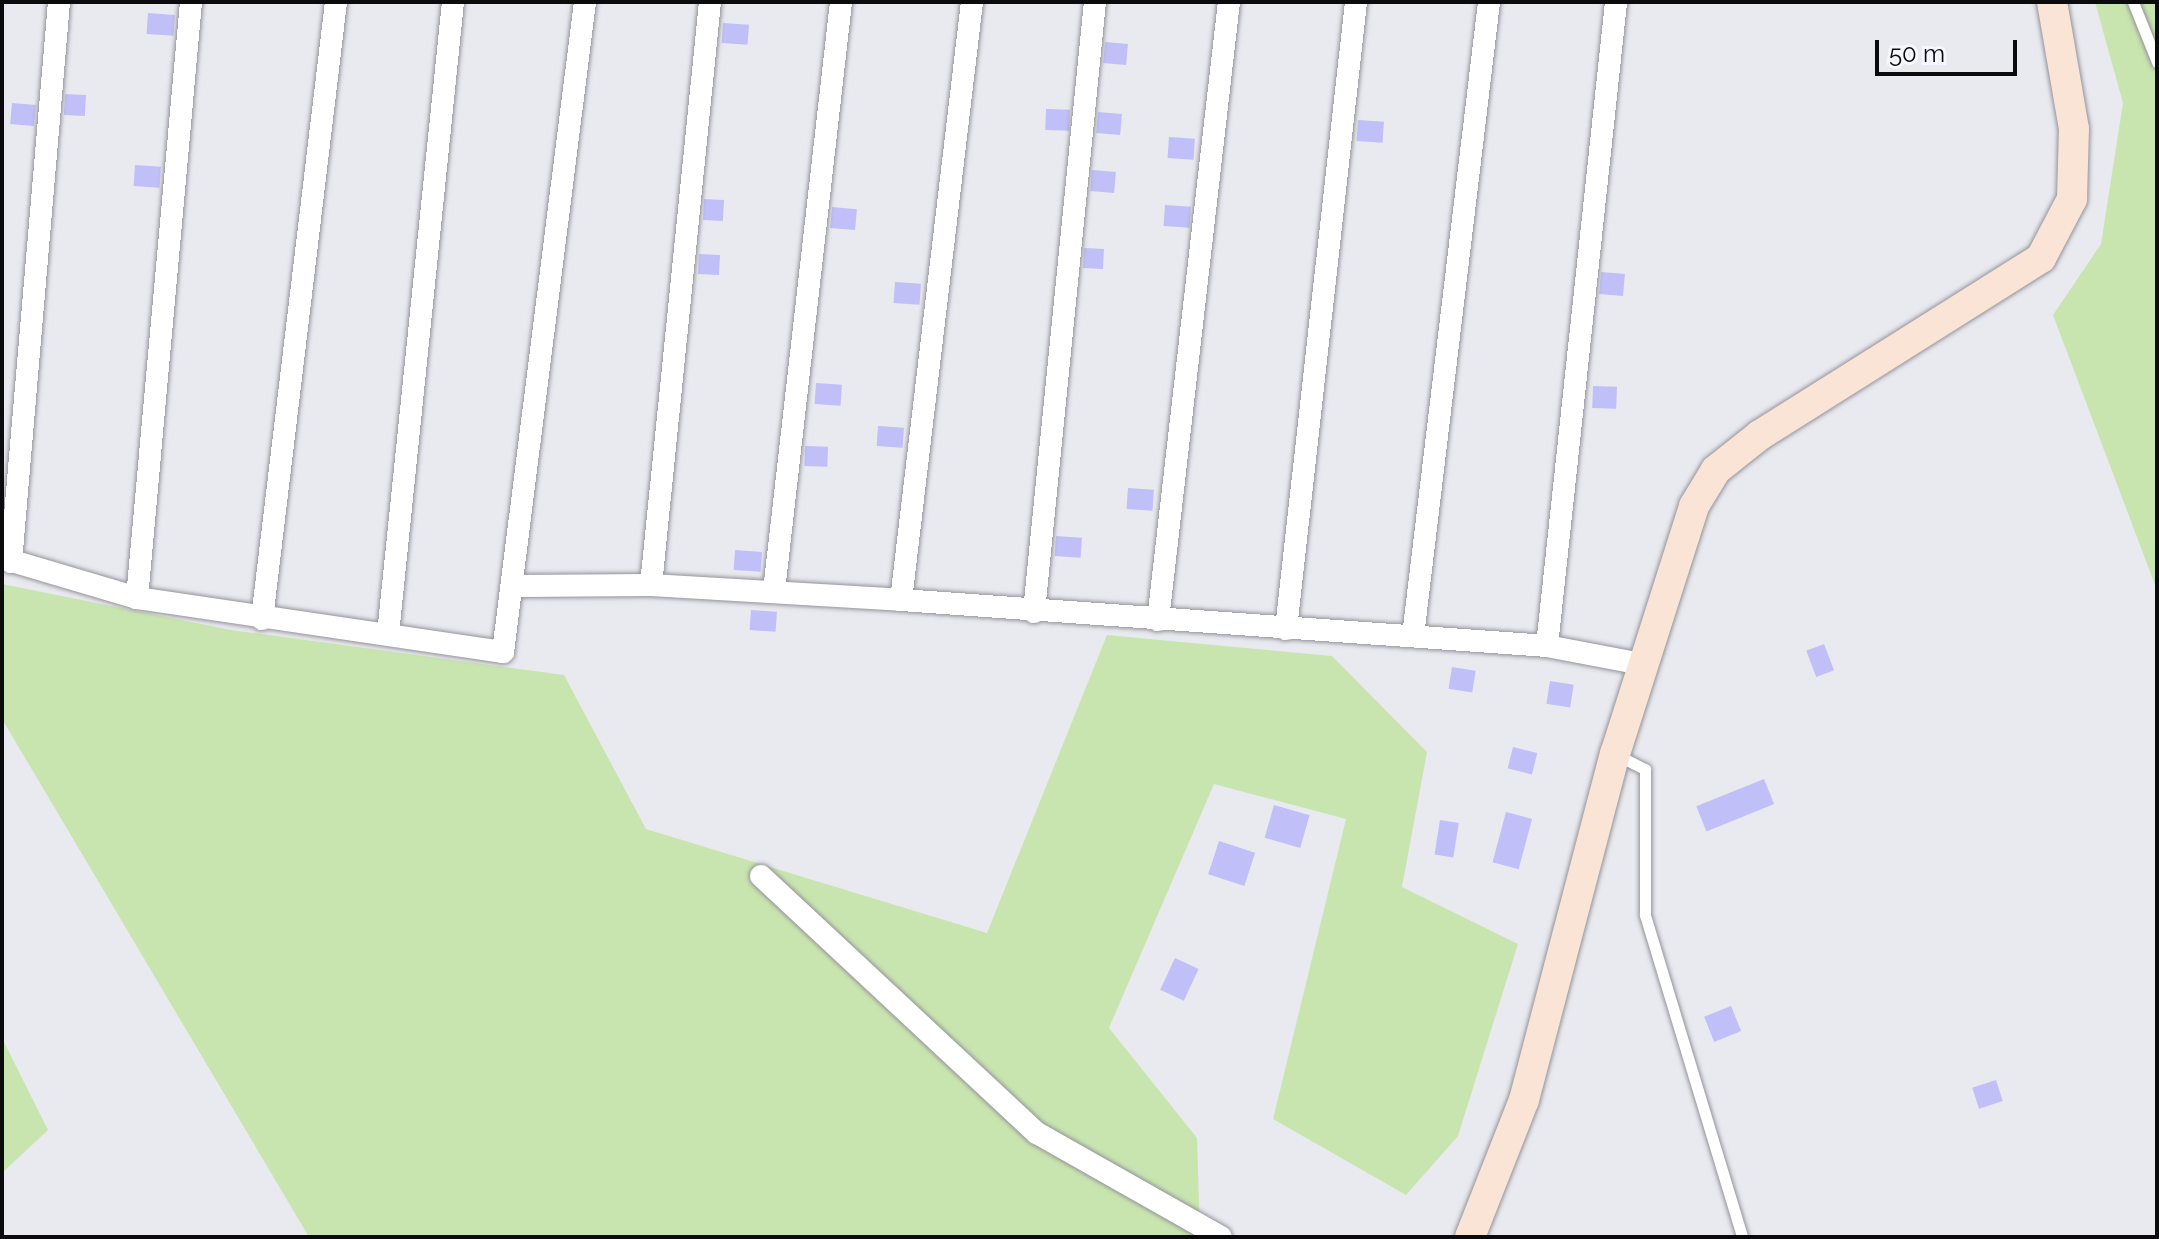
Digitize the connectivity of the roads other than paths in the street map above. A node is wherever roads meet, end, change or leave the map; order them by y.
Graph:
1 (59, 2) edge
2 (191, 2) edge
3 (336, 2) edge
4 (453, 2) edge
5 (585, 2) edge
6 (710, 2) edge
7 (841, 2) edge
8 (972, 2) edge
9 (1095, 2) edge
10 (1229, 2) edge
11 (1356, 2) edge
12 (1489, 2) edge
13 (1616, 2) edge
14 (2052, 2) edge
15 (2133, 2) edge
16 (2157, 62) edge
17 (7, 560) edge
18 (651, 585) junction
19 (517, 586) junction
20 (774, 591) junction
21 (137, 598) junction
22 (901, 600) junction
23 (1034, 612) junction
24 (262, 619) junction
25 (1158, 620) junction
26 (1286, 629) junction
27 (388, 634) junction
28 (1413, 636) junction
29 (1547, 646) junction
30 (1641, 664) junction
31 (1615, 754) junction
32 (761, 876) dead end
33 (1221, 1237) edge
34 (1470, 1237) edge
35 (1742, 1237) edge

1 - 17 street
2 - 21 street
3 - 24 street
4 - 27 street
5 - 19 street
6 - 18 street
7 - 20 street
8 - 22 street
9 - 23 street
10 - 25 street
11 - 26 street
12 - 28 street
13 - 29 street
14 - 30 main road
15 - 16 lane
17 - 21 street
18 - 19 street
18 - 20 street
19 - 27 street
20 - 22 street
21 - 24 street
22 - 23 street
23 - 25 street
24 - 27 street
25 - 26 street
26 - 28 street
28 - 29 street
29 - 30 street
30 - 31 main road
31 - 34 main road
31 - 35 lane
32 - 33 street

